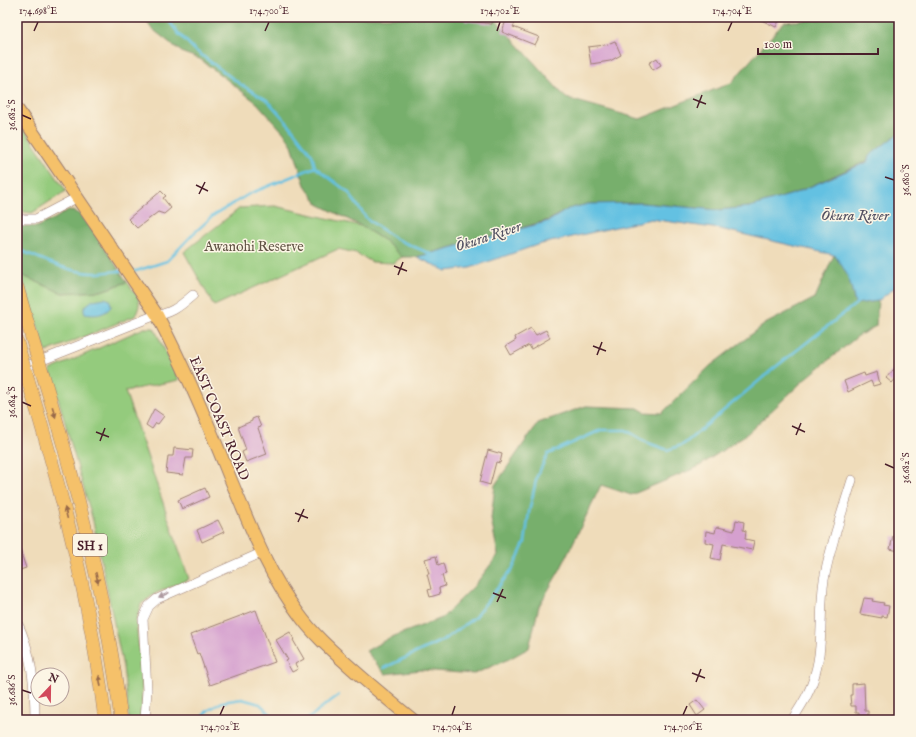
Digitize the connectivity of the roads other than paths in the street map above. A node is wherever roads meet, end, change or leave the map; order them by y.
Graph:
1 (17, 109) edge
2 (78, 197) junction
3 (17, 219) edge
4 (17, 287) edge
5 (193, 295) dead end
6 (157, 316) junction
7 (17, 342) edge
8 (17, 370) edge
9 (852, 480) dead end
10 (261, 553) junction
11 (17, 622) edge
12 (35, 720) edge
13 (105, 720) edge
14 (121, 720) edge
15 (145, 720) edge
16 (413, 720) edge
17 (792, 720) edge

1 - 2 main road, EAST COAST ROAD
2 - 3 street
2 - 6 main road, EAST COAST ROAD
4 -> 14 highway, SH 1, bridge
5 - 6 street
6 - 8 street
6 - 10 main road, EAST COAST ROAD
13 -> 7 highway, SH 1, bridge
9 - 17 street
10 -> 15 street
10 - 16 main road, EAST COAST ROAD
11 - 12 street

